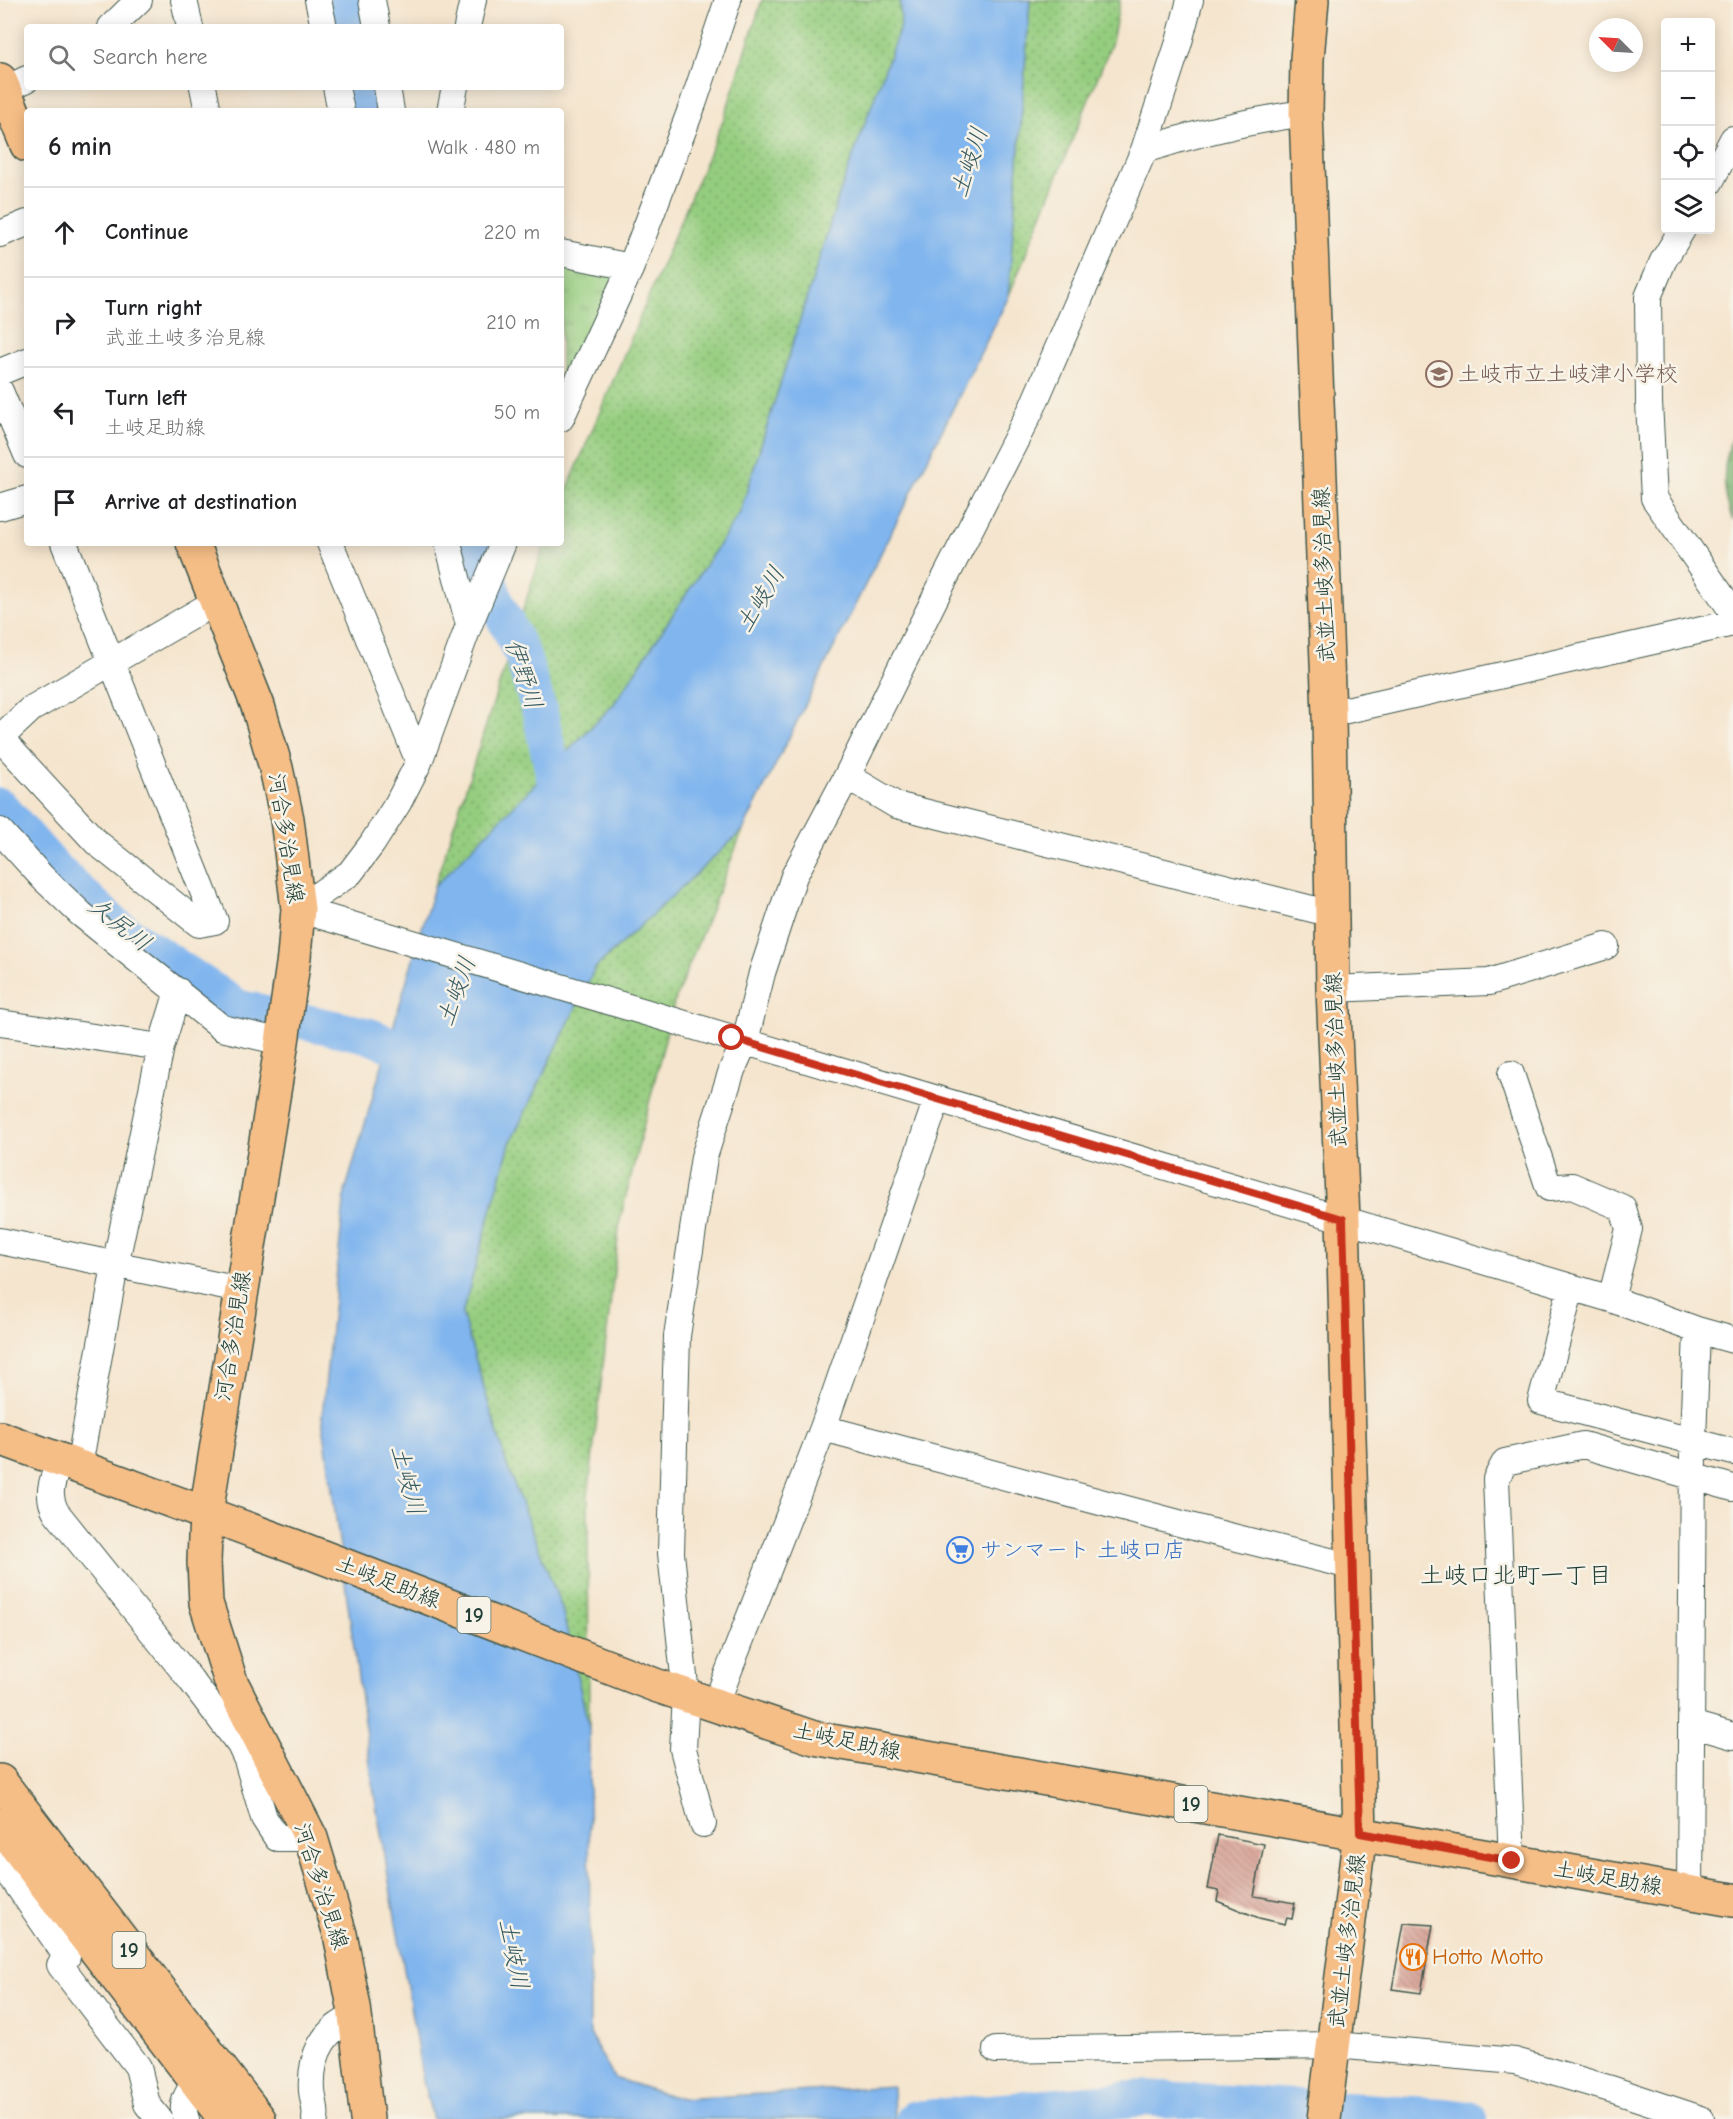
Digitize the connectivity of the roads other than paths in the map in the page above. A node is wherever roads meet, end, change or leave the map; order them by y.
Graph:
1 (139, 0) edge
2 (184, 0) edge
3 (318, 0) edge
4 (372, 0) edge
5 (473, 0) edge
6 (728, 0) edge
7 (1190, 0) edge
8 (1312, 0) edge
9 (114, 24) edge
10 (189, 24) edge
11 (323, 24) edge
12 (376, 24) edge
13 (469, 24) edge
14 (7, 84) edge
15 (204, 90) edge
16 (337, 90) edge
17 (388, 90) edge
18 (454, 90) edge
19 (207, 108) edge
20 (340, 108) edge
21 (390, 108) edge
22 (451, 108) edge
23 (1306, 113) junction
24 (24, 136) edge
25 (1733, 139) edge
26 (1144, 150) junction
27 (1711, 180) edge
28 (24, 224) edge
29 (0, 234) edge
30 (1680, 234) edge
31 (564, 254) edge
32 (632, 267) junction
33 (24, 363) edge
34 (0, 372) edge
35 (0, 391) edge
36 (564, 412) edge
37 (24, 448) edge
38 (24, 500) edge
39 (0, 507) edge
40 (65, 546) edge
41 (194, 546) edge
42 (331, 546) edge
43 (449, 546) edge
44 (502, 546) edge
45 (217, 601) junction
46 (1733, 612) edge
47 (1733, 623) edge
48 (469, 625) junction
49 (113, 663) junction
50 (1329, 714) junction
51 (0, 738) edge
52 (419, 762) junction
53 (847, 776) junction
54 (0, 831) edge
55 (298, 909) junction
56 (1332, 914) junction
57 (1606, 946) dead end
58 (1333, 989) junction
59 (178, 991) junction
60 (0, 1023) edge
61 (739, 1040) junction
62 (282, 1042) junction
63 (161, 1047) junction
64 (1511, 1074) dead end
65 (937, 1099) junction
66 (1343, 1219) junction
67 (0, 1241) edge
68 (115, 1266) junction
69 (1571, 1288) junction
70 (240, 1290) junction
71 (1611, 1299) junction
72 (1697, 1330) junction
73 (1733, 1340) edge
74 (823, 1428) junction
75 (0, 1438) edge
76 (1693, 1441) junction
77 (1733, 1452) edge
78 (70, 1462) junction
79 (1693, 1477) junction
80 (1733, 1488) edge
81 (206, 1513) junction
82 (1354, 1567) junction
83 (701, 1700) junction
84 (1691, 1724) junction
85 (1733, 1736) edge
86 (0, 1780) edge
87 (703, 1824) dead end
88 (0, 1825) edge
89 (1360, 1833) junction
90 (311, 1838) junction
91 (0, 1860) edge
92 (1512, 1861) junction
93 (0, 1886) edge
94 (1690, 1893) junction
95 (1733, 1900) edge
96 (60, 1965) junction
97 (355, 2017) junction
98 (996, 2050) dead end
99 (1334, 2050) junction
100 (195, 2083) junction
101 (159, 2119) edge
102 (186, 2119) edge
103 (225, 2119) edge
104 (259, 2119) edge
105 (315, 2119) edge
106 (368, 2119) edge
107 (1324, 2119) edge
108 (1701, 2119) edge

1 - 9 street
2 - 10 street
3 - 11 street
4 - 12 street
5 - 13 street
6 - 32 street
7 - 26 street
8 - 23 main road, 武並土岐多治見線
14 - 24 main road
15 - 19 street
16 - 20 street
17 - 21 street
18 - 22 street
23 - 26 street
23 - 50 main road, 武並土岐多治見線
25 - 27 street
26 - 53 street
28 - 29 street
30 - 46 street
31 - 32 street
32 - 36 street
33 - 34 street
35 - 37 street
38 - 39 street
40 - 49 street
41 - 45 main road, 河合多治見線
42 - 52 street
43 - 48 street
44 - 48 street
45 - 49 street
45 - 55 main road, 河合多治見線
47 - 50 street
48 - 52 street
49 - 51 street
49 - 51 street
50 - 56 main road, 武並土岐多治見線
52 - 55 street
53 - 56 street
53 - 61 street
54 - 59 street
55 - 61 street
55 - 62 main road, 河合多治見線
56 - 58 main road, 武並土岐多治見線
57 - 58 street
58 - 66 main road, 武並土岐多治見線
59 - 62 street
59 - 63 street
60 - 63 street
61 - 65 street
61 - 83 street
62 - 70 main road, 河合多治見線
63 - 68 street
64 - 71 street
65 - 66 street
65 - 74 street
66 - 69 street
66 - 82 main road, 武並土岐多治見線
67 - 68 street
68 - 70 street
68 - 78 street
69 - 71 street
69 - 76 street
70 - 81 main road, 河合多治見線
71 - 72 street
72 - 73 street
72 - 76 street
74 - 82 street
74 - 83 street
75 - 78 main road, 土岐足助線 / 19
76 - 77 street
76 - 79 street
78 - 81 main road, 土岐足助線 / 19
78 - 90 street
79 - 80 street
79 - 84 street
79 - 92 street
81 - 83 main road, 土岐足助線 / 19
81 - 90 main road, 河合多治見線
82 - 89 main road, 武並土岐多治見線
83 - 87 street
83 - 89 main road, 土岐足助線 / 19
84 - 85 street
84 - 94 street
86 - 104 main road, 19
88 - 100 main road, 19
89 - 92 main road, 土岐足助線 / 19
89 - 99 main road, 武並土岐多治見線
90 - 97 main road, 河合多治見線
91 - 96 street
92 - 94 main road, 土岐足助線 / 19
93 - 96 street
94 - 95 main road, 土岐足助線 / 19
96 - 101 street
97 - 105 street
97 - 106 main road, 河合多治見線
98 - 99 street
99 - 107 main road, 武並土岐多治見線
99 - 108 street
100 - 102 street
100 - 103 main road, 19

